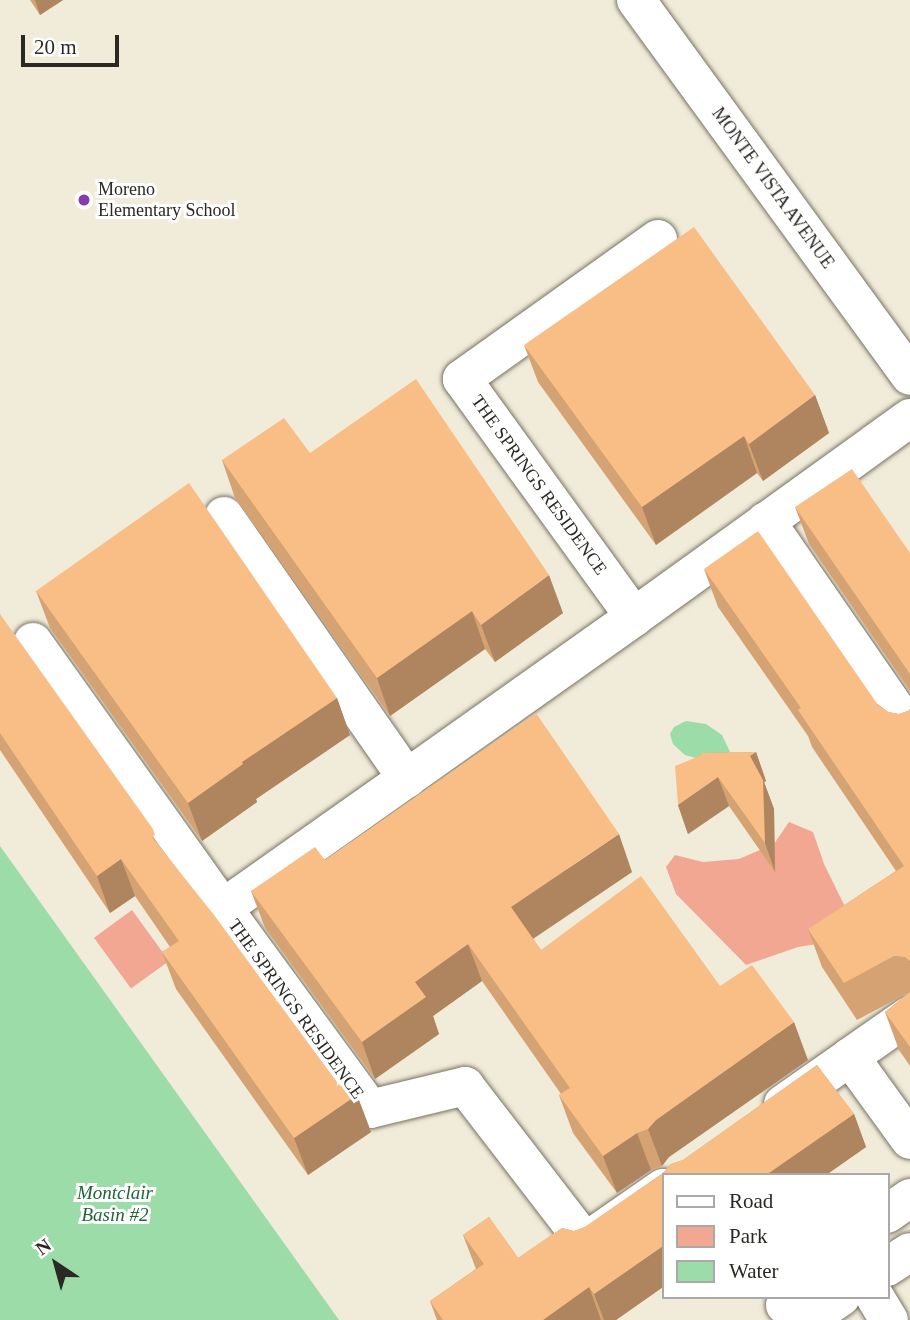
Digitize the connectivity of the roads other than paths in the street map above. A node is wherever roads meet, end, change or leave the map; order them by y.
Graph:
1 (636, 0) edge
2 (658, 239) dead end
3 (910, 376) edge
4 (910, 418) edge
5 (224, 516) dead end
6 (766, 521) junction
7 (634, 617) junction
8 (33, 642) dead end
9 (910, 730) edge
10 (407, 778) junction
11 (223, 908) junction
12 (910, 1015) edge
13 (850, 1057) junction
14 (749, 1128) edge
15 (910, 1140) edge
16 (662, 1188) edge
17 (910, 1198) edge
18 (889, 1212) edge
19 (910, 1252) edge
20 (889, 1266) edge
21 (838, 1299) edge
22 (876, 1299) edge
23 (780, 1308) edge
24 (889, 1320) edge

1 - 3 street, MONTE VISTA AVENUE
2 - 7 street, THE SPRINGS RESIDENCE
4 - 6 street, THE SPRINGS RESIDENCE
5 - 10 street
6 - 7 street, THE SPRINGS RESIDENCE
6 - 9 street
7 - 10 street, THE SPRINGS RESIDENCE
8 - 11 street, THE SPRINGS RESIDENCE
10 - 11 street, THE SPRINGS RESIDENCE
11 - 16 street, THE SPRINGS RESIDENCE
12 - 13 street
13 - 14 street
13 - 15 street
17 - 18 street
19 - 20 street
21 - 23 street
22 - 24 street

